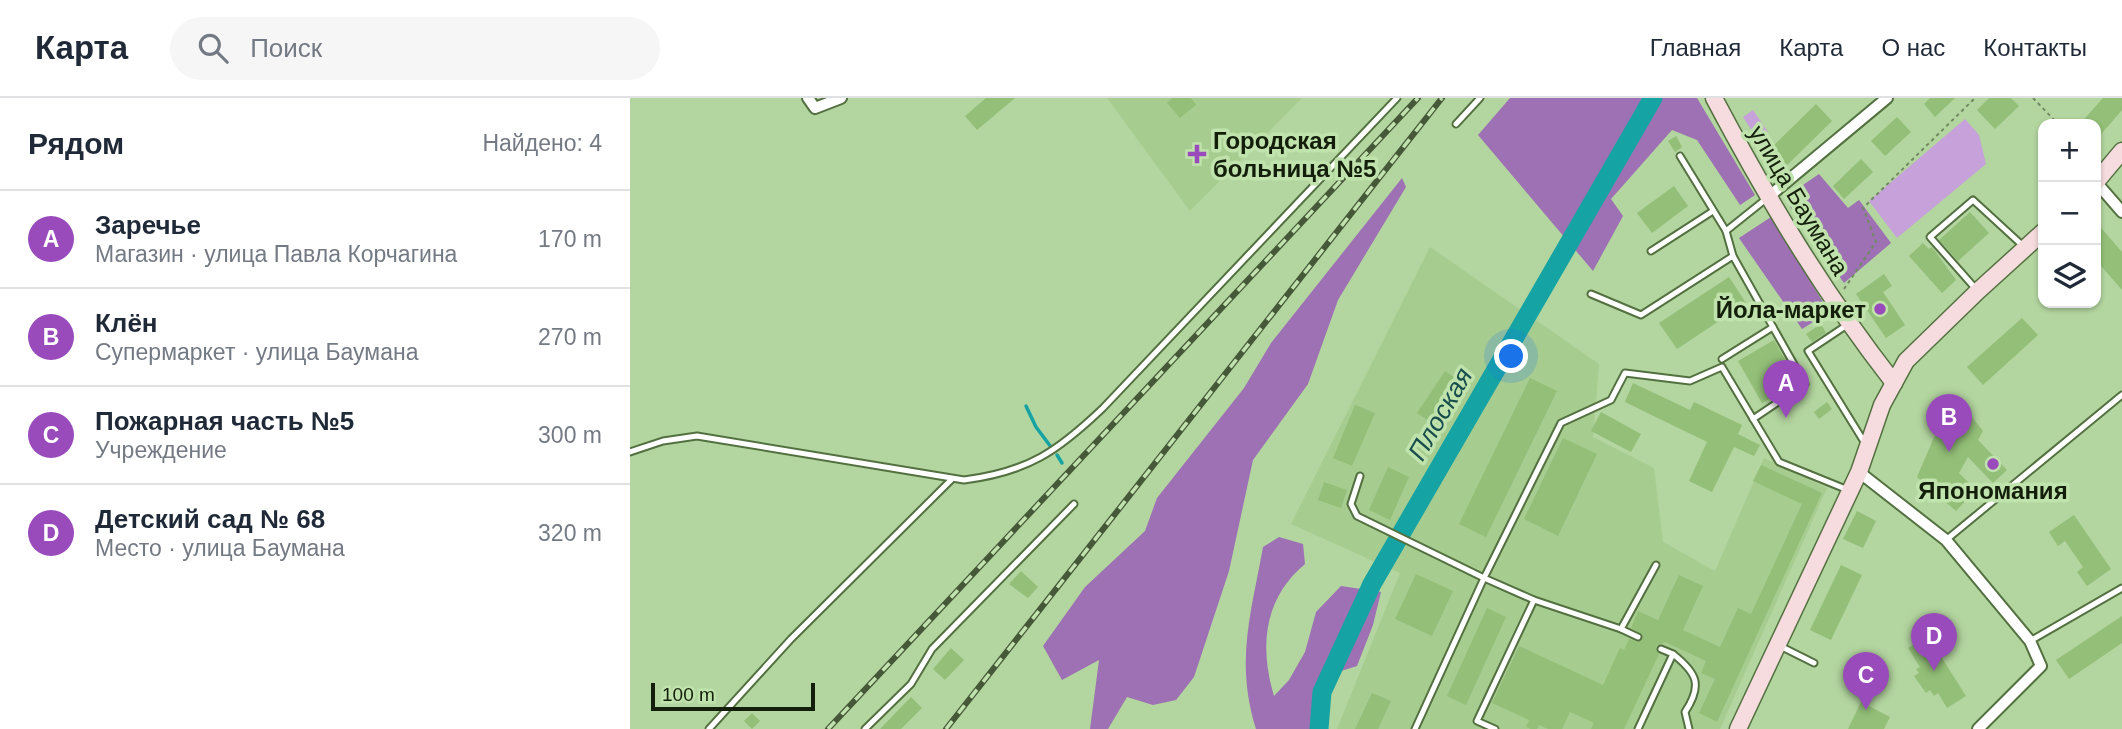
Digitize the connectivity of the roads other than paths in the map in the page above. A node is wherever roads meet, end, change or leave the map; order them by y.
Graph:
1 (807, 98) edge
2 (841, 98) edge
3 (1397, 98) edge
4 (1480, 98) edge
5 (1714, 98) edge
6 (1887, 98) edge
7 (1456, 124) dead end
8 (2122, 151) edge
9 (1680, 156) dead end
10 (2101, 176) edge
11 (2101, 188) edge
12 (1767, 198) junction
13 (1713, 211) junction
14 (2122, 212) edge
15 (1726, 231) junction
16 (2038, 236) edge
17 (2025, 248) junction
18 (1650, 251) dead end
19 (1733, 256) junction
20 (1978, 291) junction
21 (1591, 294) dead end
22 (1849, 324) junction
23 (1773, 327) junction
24 (1722, 359) dead end
25 (1894, 383) junction
26 (2122, 395) edge
27 (1753, 419) junction
28 (1867, 448) junction
29 (630, 452) edge
30 (1859, 472) junction
31 (1360, 476) dead end
32 (951, 480) junction
33 (1850, 491) junction
34 (1074, 504) dead end
35 (1946, 540) junction
36 (1656, 565) dead end
37 (1484, 578) junction
38 (2122, 588) edge
39 (1534, 600) junction
40 (1622, 629) junction
41 (1638, 637) dead end
42 (2030, 640) junction
43 (1777, 644) junction
44 (1661, 649) dead end
45 (1673, 654) junction
46 (1814, 663) dead end
47 (709, 729) edge
48 (865, 729) edge
49 (1415, 729) edge
50 (1494, 729) edge
51 (1638, 729) edge
52 (1689, 729) edge
53 (1738, 729) edge
54 (1978, 729) edge

1 - 2 street
3 - 32 lane
4 - 7 lane
5 - 12 main road, улица Баумана
6 - 12 street
8 - 10 main road
9 - 13 lane
11 - 14 street
12 - 15 lane
12 - 22 main road, улица Баумана
13 - 15 lane
13 - 18 lane
15 - 19 lane
16 - 17 main road
17 - 20 main road
17 - 20 lane
19 - 21 lane
19 - 23 lane
20 - 25 main road
22 - 25 main road
22 - 28 lane
23 - 24 lane
23 - 27 lane
25 - 28 main road
26 - 35 lane
27 - 33 lane
27 - 37 lane
28 - 30 main road
29 - 32 lane
30 - 33 main road
30 - 35 street
31 - 37 lane
32 - 47 lane
33 - 43 main road
34 - 48 lane
35 - 42 street
36 - 40 lane
37 - 39 lane
37 - 49 lane
38 - 42 lane
39 - 40 lane
39 - 50 lane
40 - 41 lane
42 - 54 street
43 - 46 lane
43 - 53 main road
44 - 45 lane
45 - 51 lane
45 - 52 lane

